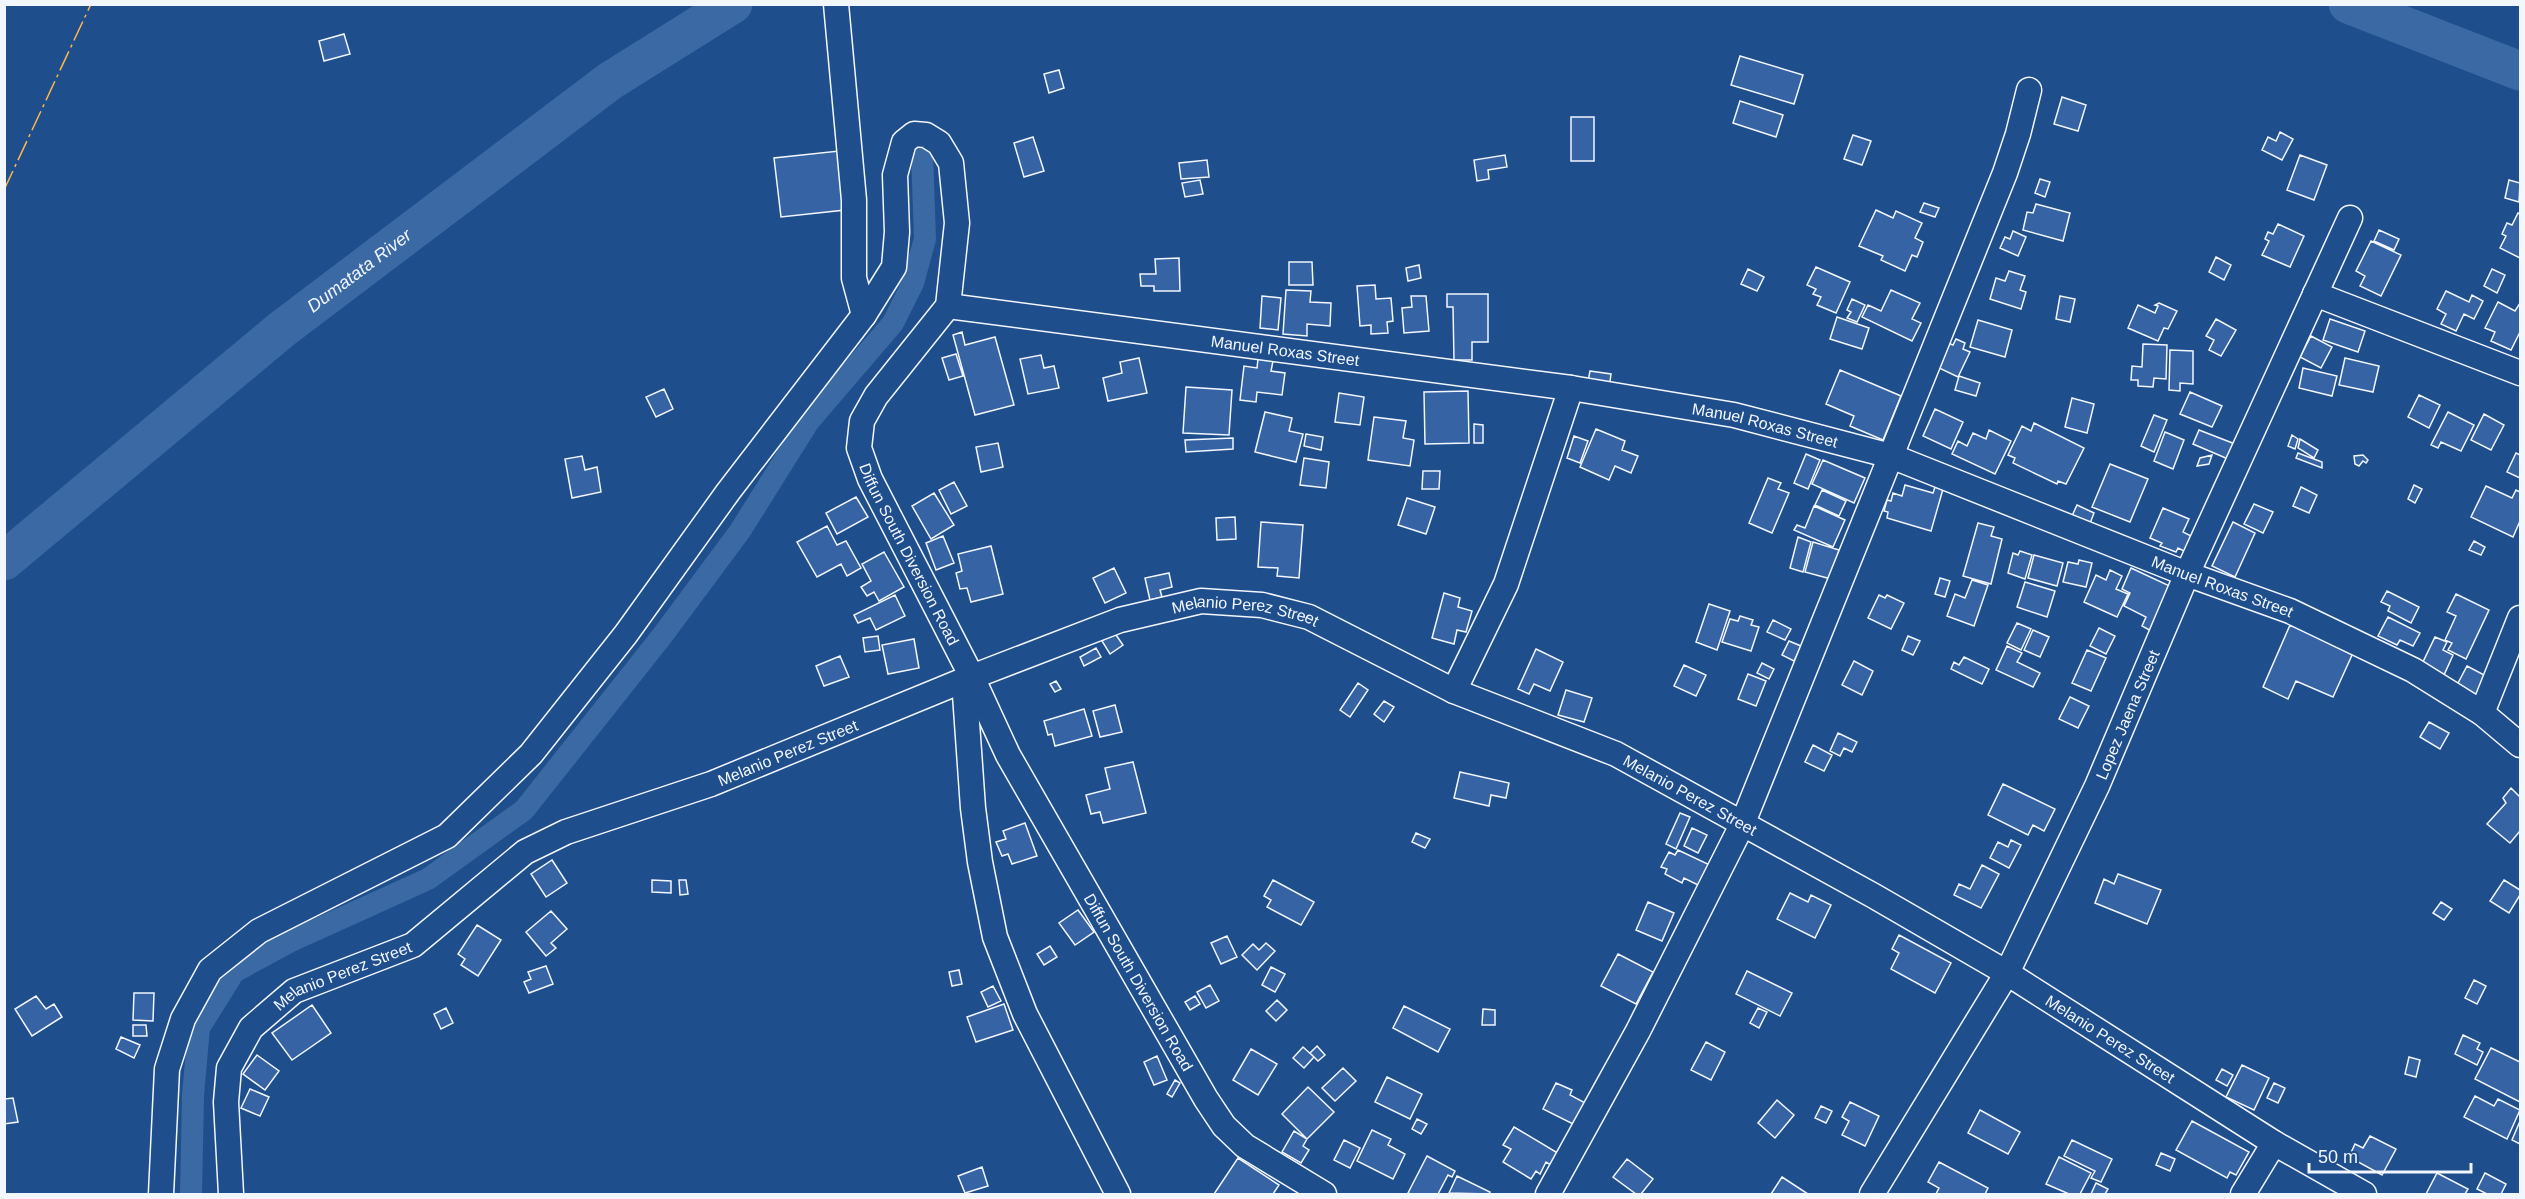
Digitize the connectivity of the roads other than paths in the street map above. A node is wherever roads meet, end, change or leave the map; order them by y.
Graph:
1 (836, 6) edge
2 (2029, 90) dead end
3 (2350, 218) dead end
4 (2315, 294) junction
5 (948, 306) junction
6 (864, 315) junction
7 (2520, 373) edge
8 (1571, 388) junction
9 (1891, 456) junction
10 (2187, 574) junction
11 (2520, 618) edge
12 (968, 679) junction
13 (1454, 691) junction
14 (2482, 713) junction
15 (2520, 745) edge
16 (1742, 825) junction
17 (2007, 973) junction
18 (2274, 1143) junction
19 (1291, 1186) edge
20 (161, 1194) edge
21 (231, 1194) edge
22 (1118, 1194) edge
23 (1324, 1194) edge
24 (1548, 1194) edge
25 (1872, 1194) edge
26 (2243, 1194) edge
27 (2364, 1194) edge

1 - 6 street
2 - 9 street
3 - 4 street, Lopez Jaena Street
4 - 7 street
4 - 10 street, Lopez Jaena Street
5 - 6 street
5 - 8 street, Manuel Roxas Street
5 - 12 street, Diffun South Diversion Road
6 - 20 street
8 - 9 street, Manuel Roxas Street
8 - 13 street
9 - 10 street, Manuel Roxas Street
9 - 16 street
10 - 14 street, Manuel Roxas Street
10 - 17 street, Lopez Jaena Street
11 - 14 street
12 - 13 street, Melanio Perez Street
12 - 19 street, Diffun South Diversion Road
12 - 21 street, Melanio Perez Street
12 - 22 street
13 - 16 street, Melanio Perez Street
14 - 15 street, Manuel Roxas Street
16 - 17 street, Melanio Perez Street
16 - 24 street
17 - 18 street, Melanio Perez Street
17 - 25 street, Lopez Jaena Street
18 - 26 street
18 - 27 street, Melanio Perez Street
19 - 23 street, Diffun South Diversion Road

